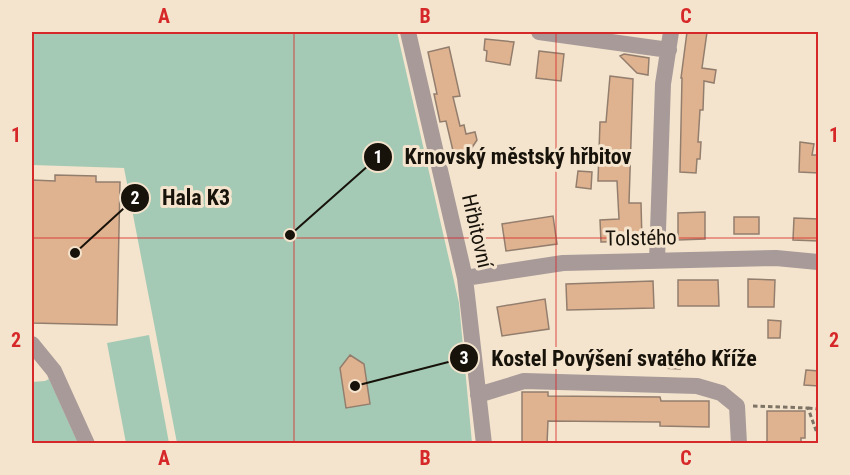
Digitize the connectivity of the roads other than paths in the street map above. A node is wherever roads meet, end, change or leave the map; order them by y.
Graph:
1 (408, 32) edge
2 (539, 32) edge
3 (671, 32) edge
4 (669, 50) junction
5 (657, 260) junction
6 (819, 262) edge
7 (465, 278) junction
8 (32, 344) edge
9 (478, 395) junction
10 (87, 444) edge
11 (484, 444) edge
12 (739, 444) edge

1 - 7 street, Hřbitovní
2 - 4 street
3 - 4 street
4 - 5 street
5 - 6 street, Tolstého
5 - 7 street, Tolstého
7 - 9 street, Hřbitovní
8 - 10 street
9 - 11 street, Hřbitovní
9 - 12 street

